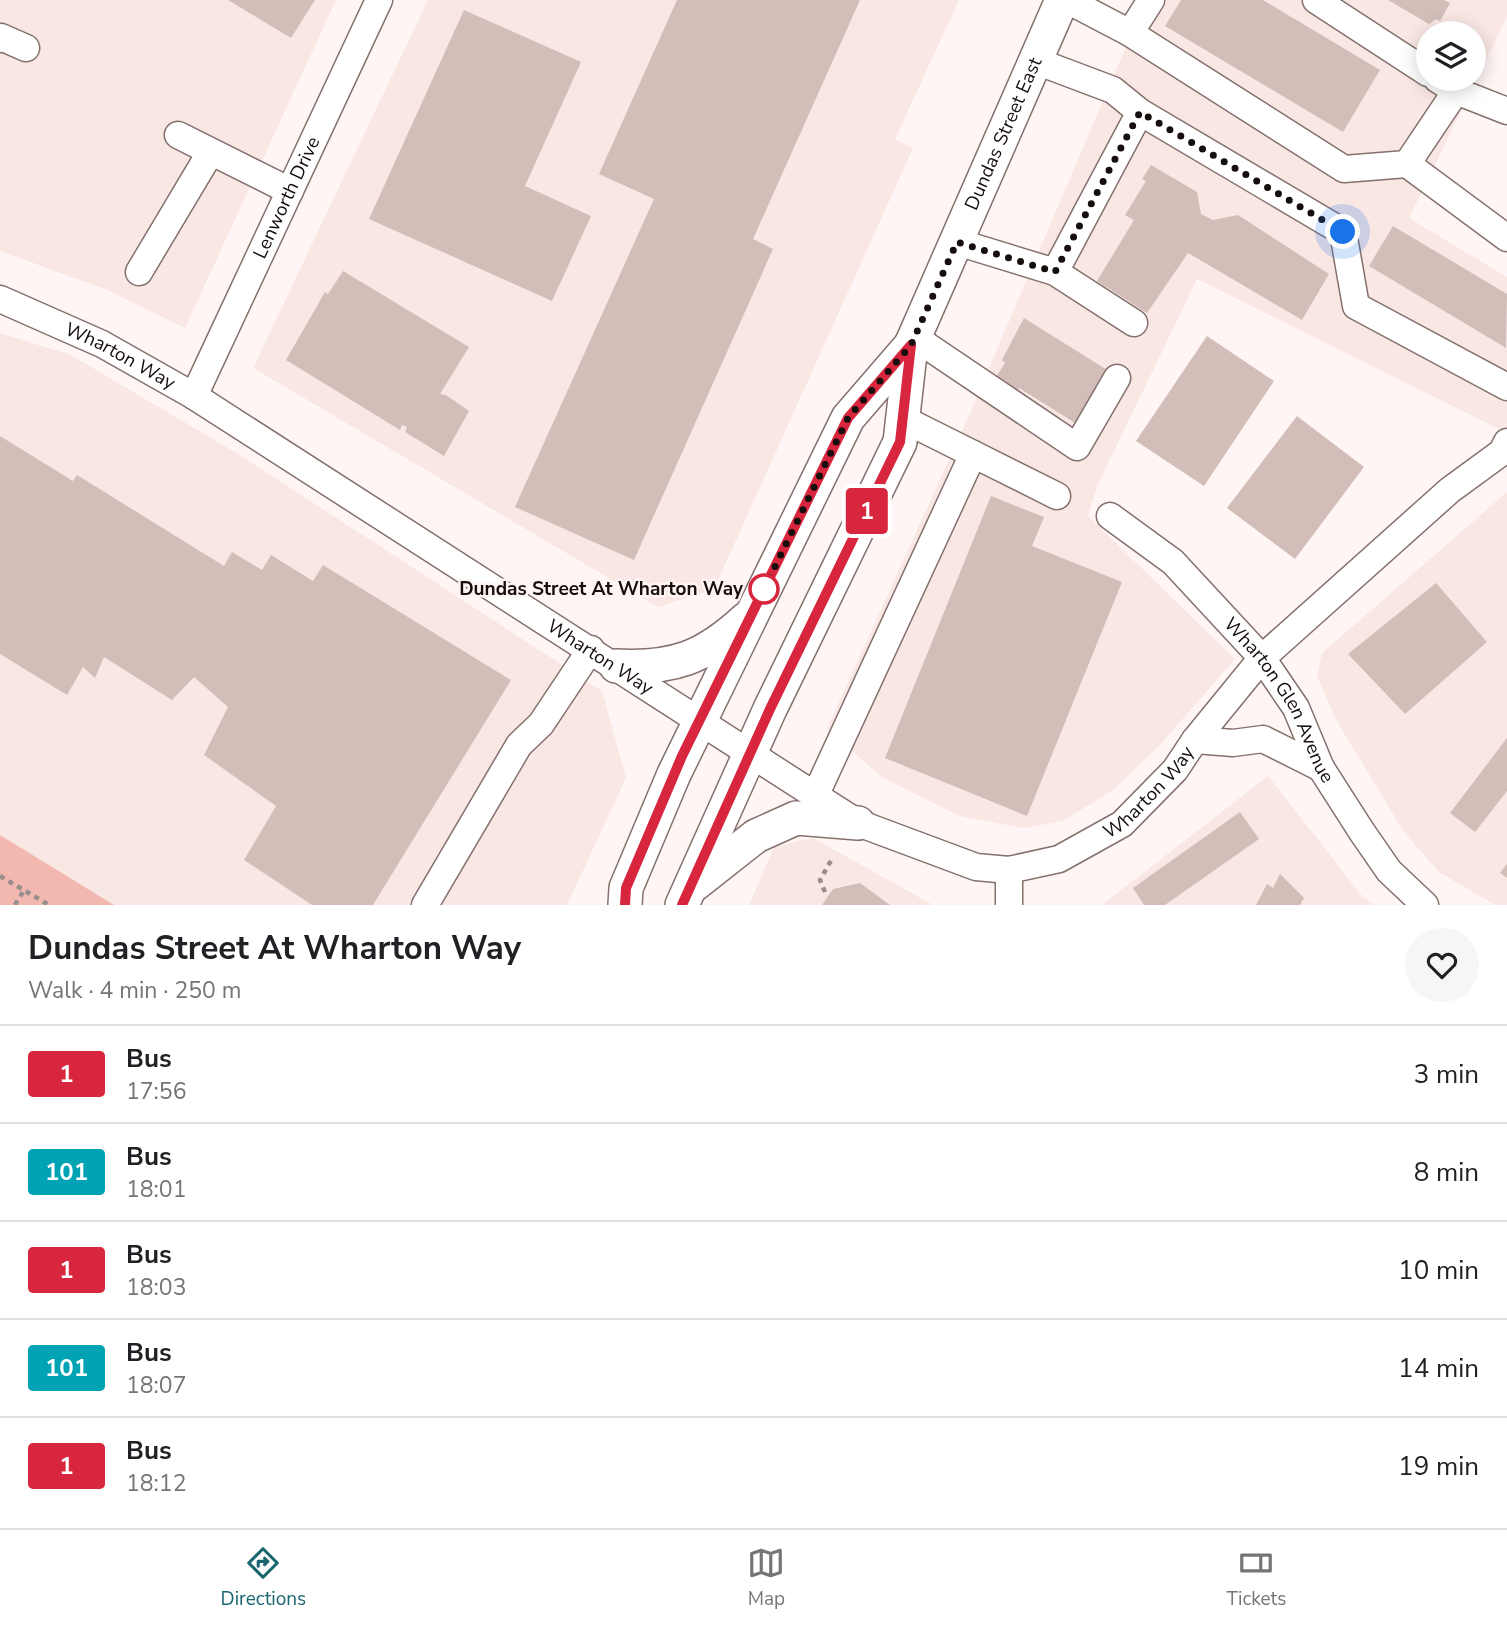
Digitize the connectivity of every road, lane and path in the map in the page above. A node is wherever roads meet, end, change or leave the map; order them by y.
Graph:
1 (379, 0) edge
2 (1064, 0) edge
3 (1150, 0) edge
4 (1316, 0) edge
5 (1130, 33) junction
6 (0, 39) edge
7 (26, 48) dead end
8 (1036, 61) junction
9 (1416, 65) edge
10 (1443, 91) edge
11 (1460, 91) edge
12 (1507, 111) edge
13 (1140, 112) junction
14 (178, 135) dead end
15 (210, 153) junction
16 (1407, 164) junction
17 (290, 191) junction
18 (1507, 238) edge
19 (957, 242) junction
20 (139, 272) dead end
21 (1055, 272) junction
22 (0, 299) edge
23 (1134, 323) dead end
24 (913, 341) junction
25 (1117, 378) dead end
26 (1507, 387) edge
27 (194, 396) junction
28 (903, 419) junction
29 (1505, 450) edge
30 (973, 454) junction
31 (1057, 496) dead end
32 (1110, 516) dead end
33 (752, 613) junction
34 (604, 657) junction
35 (1262, 658) junction
36 (699, 720) junction
37 (1195, 740) junction
38 (752, 754) junction
39 (1321, 768) junction
40 (816, 794) junction
41 (858, 823) junction
42 (833, 857) dead end
43 (1009, 870) junction
44 (0, 876) edge
45 (24, 890) junction
46 (825, 892) dead end
47 (687, 896) edge
48 (15, 905) edge
49 (48, 905) edge
50 (425, 905) edge
51 (625, 905) edge
52 (1009, 905) edge
53 (1425, 905) edge

1 - 17 street, Lenworth Drive
2 - 5 street
2 - 8 main road, Dundas Street East
3 - 5 street
4 - 9 street
5 - 16 street
6 - 7 street
8 - 13 street
8 - 19 main road, Dundas Street East
10 - 16 street
11 - 12 street
13 - 21 street
13 - 26 street
14 - 15 street
15 - 17 street
15 - 20 street
16 - 18 street
17 - 27 street, Lenworth Drive
19 - 21 street
19 - 24 main road, Dundas Street East
21 - 23 street
22 - 27 street, Wharton Way
24 - 25 street
24 - 28 main road, Dundas Street East
24 - 33 main road, Dundas Street East
27 - 34 street, Wharton Way
28 - 30 street
28 - 38 main road, Dundas Street East
29 - 35 street, Wharton Way
30 - 31 street
30 - 40 street
32 - 35 street, Wharton Glen Avenue
33 - 34 main road
33 - 36 main road, Dundas Street East
34 - 36 street, Wharton Way
34 - 50 street
35 - 37 street, Wharton Way
35 - 39 street, Wharton Glen Avenue
36 - 38 street, Wharton Way
36 - 51 main road, Dundas Street East
37 - 39 street, Wharton Way
37 - 43 street, Wharton Way
38 - 40 street, Wharton Way
38 - 47 main road, Dundas Street East
39 - 53 street, Wharton Glen Avenue
40 - 41 street, Wharton Way
41 - 43 street, Wharton Way
41 - 47 main road
42 - 46 path
43 - 52 street
44 - 45 path
45 - 48 path
45 - 49 path

